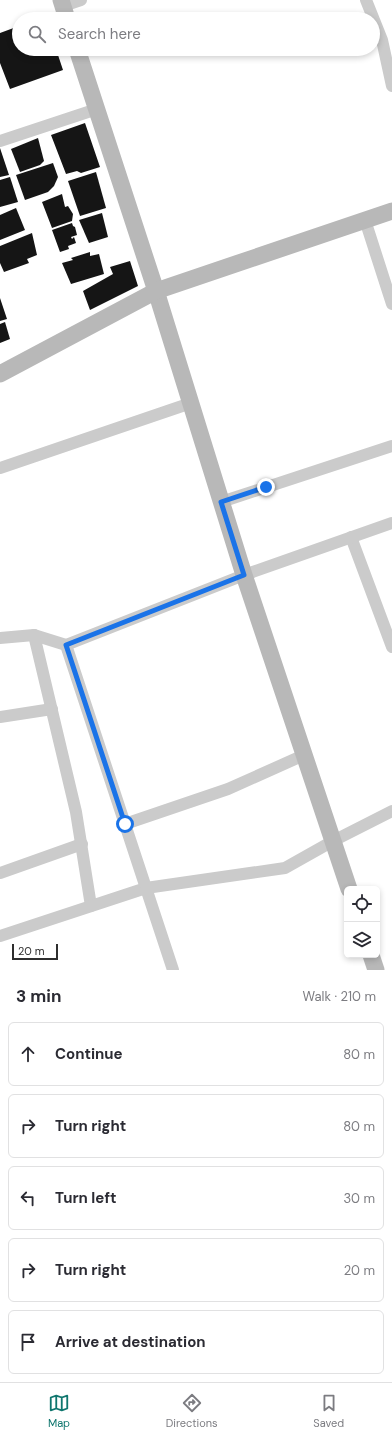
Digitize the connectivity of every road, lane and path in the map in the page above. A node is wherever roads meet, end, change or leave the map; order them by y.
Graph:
1 (81, 0) edge
2 (366, 0) edge
3 (64, 8) edge
4 (371, 12) edge
5 (380, 35) edge
6 (79, 56) edge
7 (390, 66) edge
8 (392, 86) edge
9 (97, 109) junction
10 (0, 141) edge
11 (392, 211) edge
12 (365, 220) junction
13 (156, 291) junction
14 (392, 304) edge
15 (0, 374) edge
16 (191, 403) junction
17 (392, 446) edge
18 (0, 468) edge
19 (221, 502) junction
20 (392, 523) edge
21 (351, 537) junction
22 (244, 575) junction
23 (34, 635) junction
24 (0, 638) edge
25 (66, 645) junction
26 (392, 647) edge
27 (52, 709) junction
28 (0, 717) edge
29 (304, 755) junction
30 (392, 811) edge
31 (125, 824) junction
32 (332, 840) junction
33 (82, 844) junction
34 (0, 873) edge
35 (348, 886) edge
36 (146, 888) junction
37 (91, 906) junction
38 (0, 936) edge
39 (372, 958) edge
40 (173, 970) edge
41 (376, 970) edge

1 - 3 street
2 - 4 street
5 - 7 street
6 - 9 street
7 - 8 street
9 - 10 street
9 - 13 street
11 - 12 street
12 - 13 street
12 - 14 street
13 - 15 street
13 - 16 street
16 - 18 street
16 - 19 street
17 - 19 street
19 - 22 street
20 - 21 street
21 - 22 street
21 - 26 street
22 - 25 street
22 - 29 street
23 - 24 street
23 - 25 street
23 - 27 street
25 - 31 street
27 - 28 street
27 - 33 street
29 - 31 street
29 - 32 street
30 - 32 street
31 - 36 street
32 - 35 street
32 - 36 street
33 - 34 street
33 - 37 street
36 - 37 street
36 - 40 street
37 - 38 street
39 - 41 street

